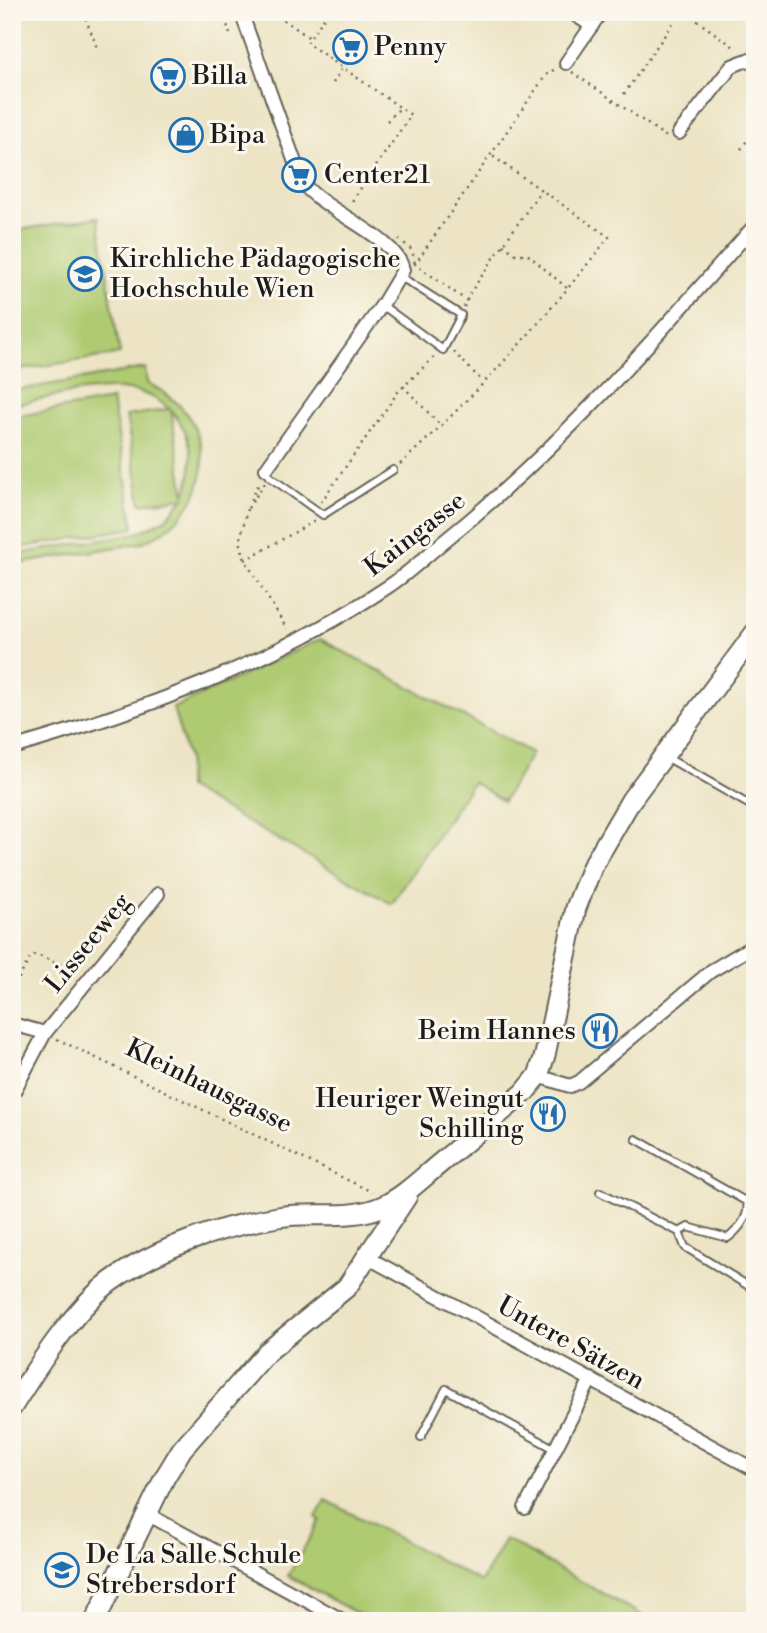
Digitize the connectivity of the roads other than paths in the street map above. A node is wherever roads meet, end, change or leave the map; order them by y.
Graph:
1 (241, 12) edge
2 (571, 12) edge
3 (601, 12) edge
4 (592, 26) junction
5 (751, 62) edge
6 (566, 63) road end
7 (679, 134) road end
8 (755, 225) edge
9 (407, 273) junction
10 (382, 305) junction
11 (393, 470) road end
12 (268, 473) joint
13 (755, 633) edge
14 (12, 748) edge
15 (664, 756) junction
16 (755, 808) edge
17 (158, 894) dead end
18 (755, 945) edge
19 (12, 1024) edge
20 (45, 1033) junction
21 (538, 1076) junction
22 (12, 1095) edge
23 (636, 1139) dead end
24 (419, 1181) junction
25 (600, 1192) dead end
26 (359, 1214) junction
27 (679, 1232) junction
28 (371, 1248) junction
29 (755, 1290) edge
30 (591, 1379) junction
31 (12, 1407) edge
32 (421, 1437) dead end
33 (555, 1449) junction
34 (755, 1470) edge
35 (525, 1508) dead end
36 (147, 1514) junction
37 (95, 1621) edge
38 (344, 1621) edge

1 - 9 street
2 - 4 street
3 - 4 street
4 - 6 street
5 - 7 street
8 - 14 street, Kaingasse
9 - 10 street
9 - 10 lane
10 - 12 street
11 - 12 lane
13 - 15 main road
15 - 16 lane
15 - 21 main road
17 - 20 street, Lisseeweg
18 - 21 street
19 - 20 street
20 - 22 street, Lisseeweg
21 - 24 main road
23 - 27 lane
24 - 26 main road
24 - 28 main road
25 - 27 lane
26 - 28 main road
26 - 31 main road
27 - 29 lane
28 - 30 street, Untere Sätzen
28 - 36 main road
30 - 33 street
30 - 34 street, Untere Sätzen
32 - 33 lane
33 - 35 street
36 - 37 main road
36 - 38 street

